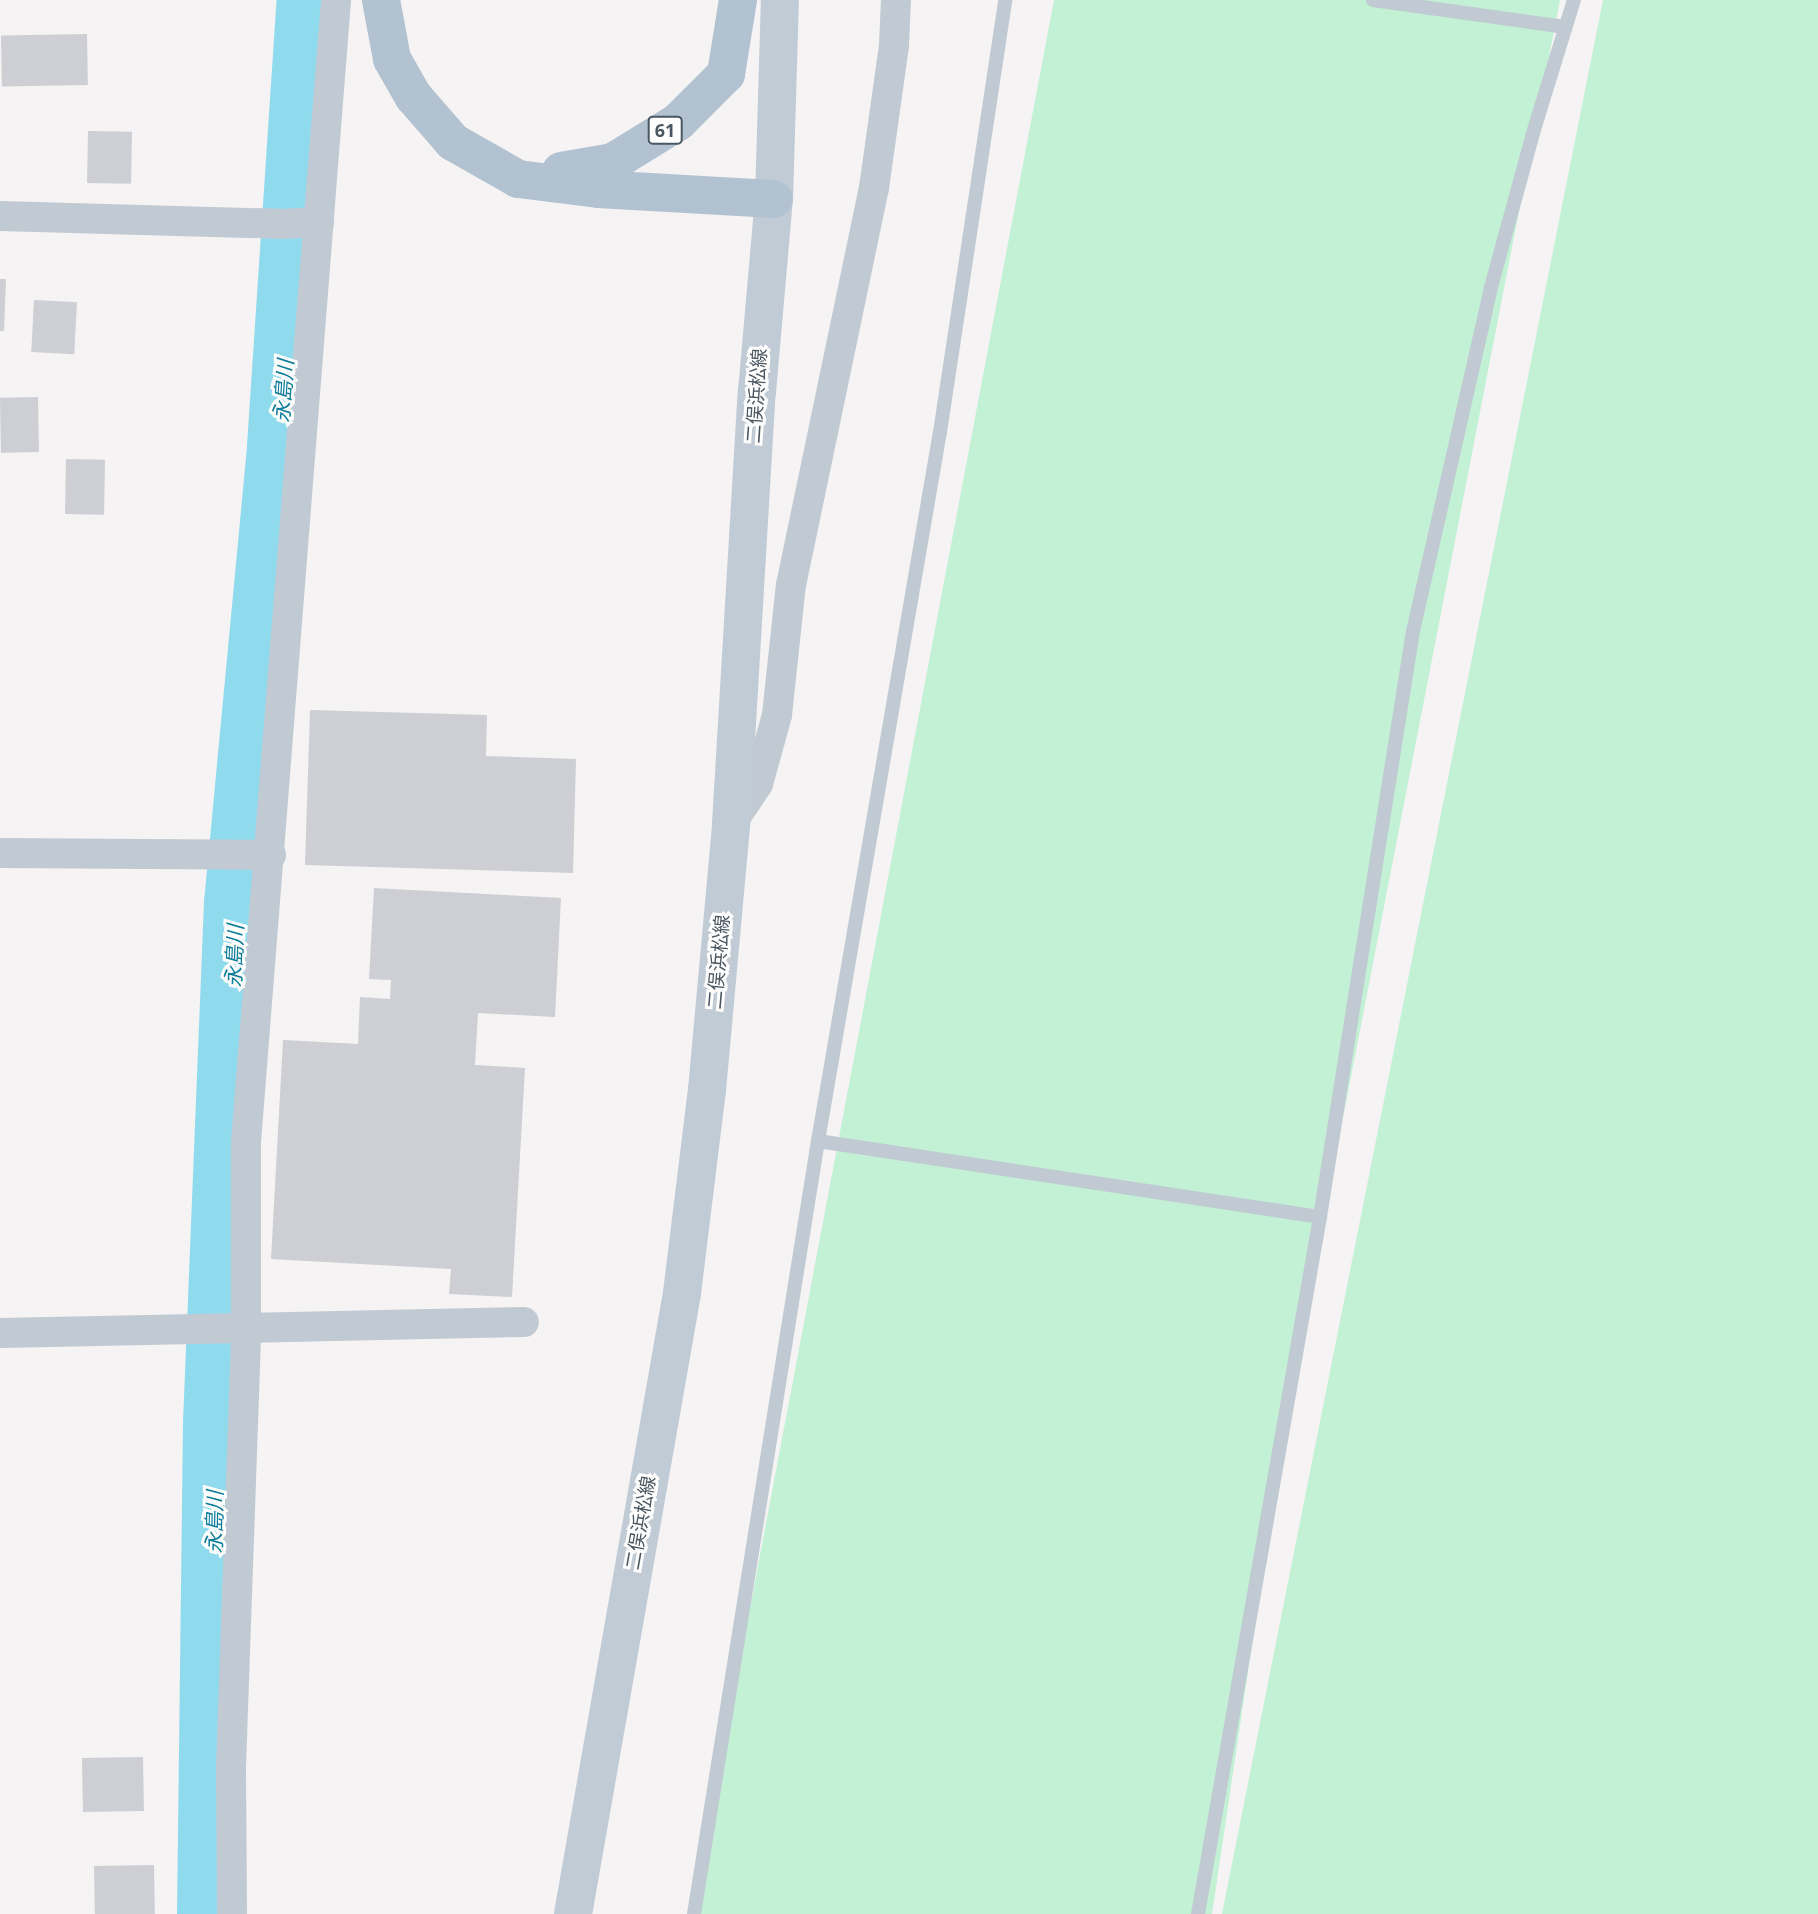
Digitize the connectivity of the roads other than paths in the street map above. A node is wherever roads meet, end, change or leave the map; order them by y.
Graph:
1 (336, 0) edge
2 (381, 0) edge
3 (738, 0) edge
4 (780, 0) edge
5 (896, 0) edge
6 (1005, 0) edge
7 (1373, 0) edge
8 (1574, 0) edge
9 (1565, 27) junction
10 (518, 179) junction
11 (774, 199) junction
12 (0, 216) edge
13 (318, 222) junction
14 (731, 824) junction
15 (0, 853) edge
16 (270, 855) junction
17 (818, 1141) junction
18 (1320, 1217) junction
19 (524, 1322) dead end
20 (245, 1328) junction
21 (0, 1334) edge
22 (232, 1914) edge
23 (573, 1914) edge
24 (694, 1914) edge
25 (1198, 1914) edge

1 - 13 street
2 - 10 main road
3 - 10 main road, 61
4 - 11 main road, 二俣浜松線
5 - 14 street
6 - 17 lane
7 - 9 lane
8 - 9 lane
9 - 18 lane
10 - 11 main road
11 - 14 main road, 二俣浜松線
12 - 13 street
13 - 16 street
14 - 23 main road, 二俣浜松線
15 - 16 street
16 - 20 street
17 - 18 lane
17 - 24 lane
18 - 25 lane
19 - 20 street
20 - 21 street
20 - 22 street

